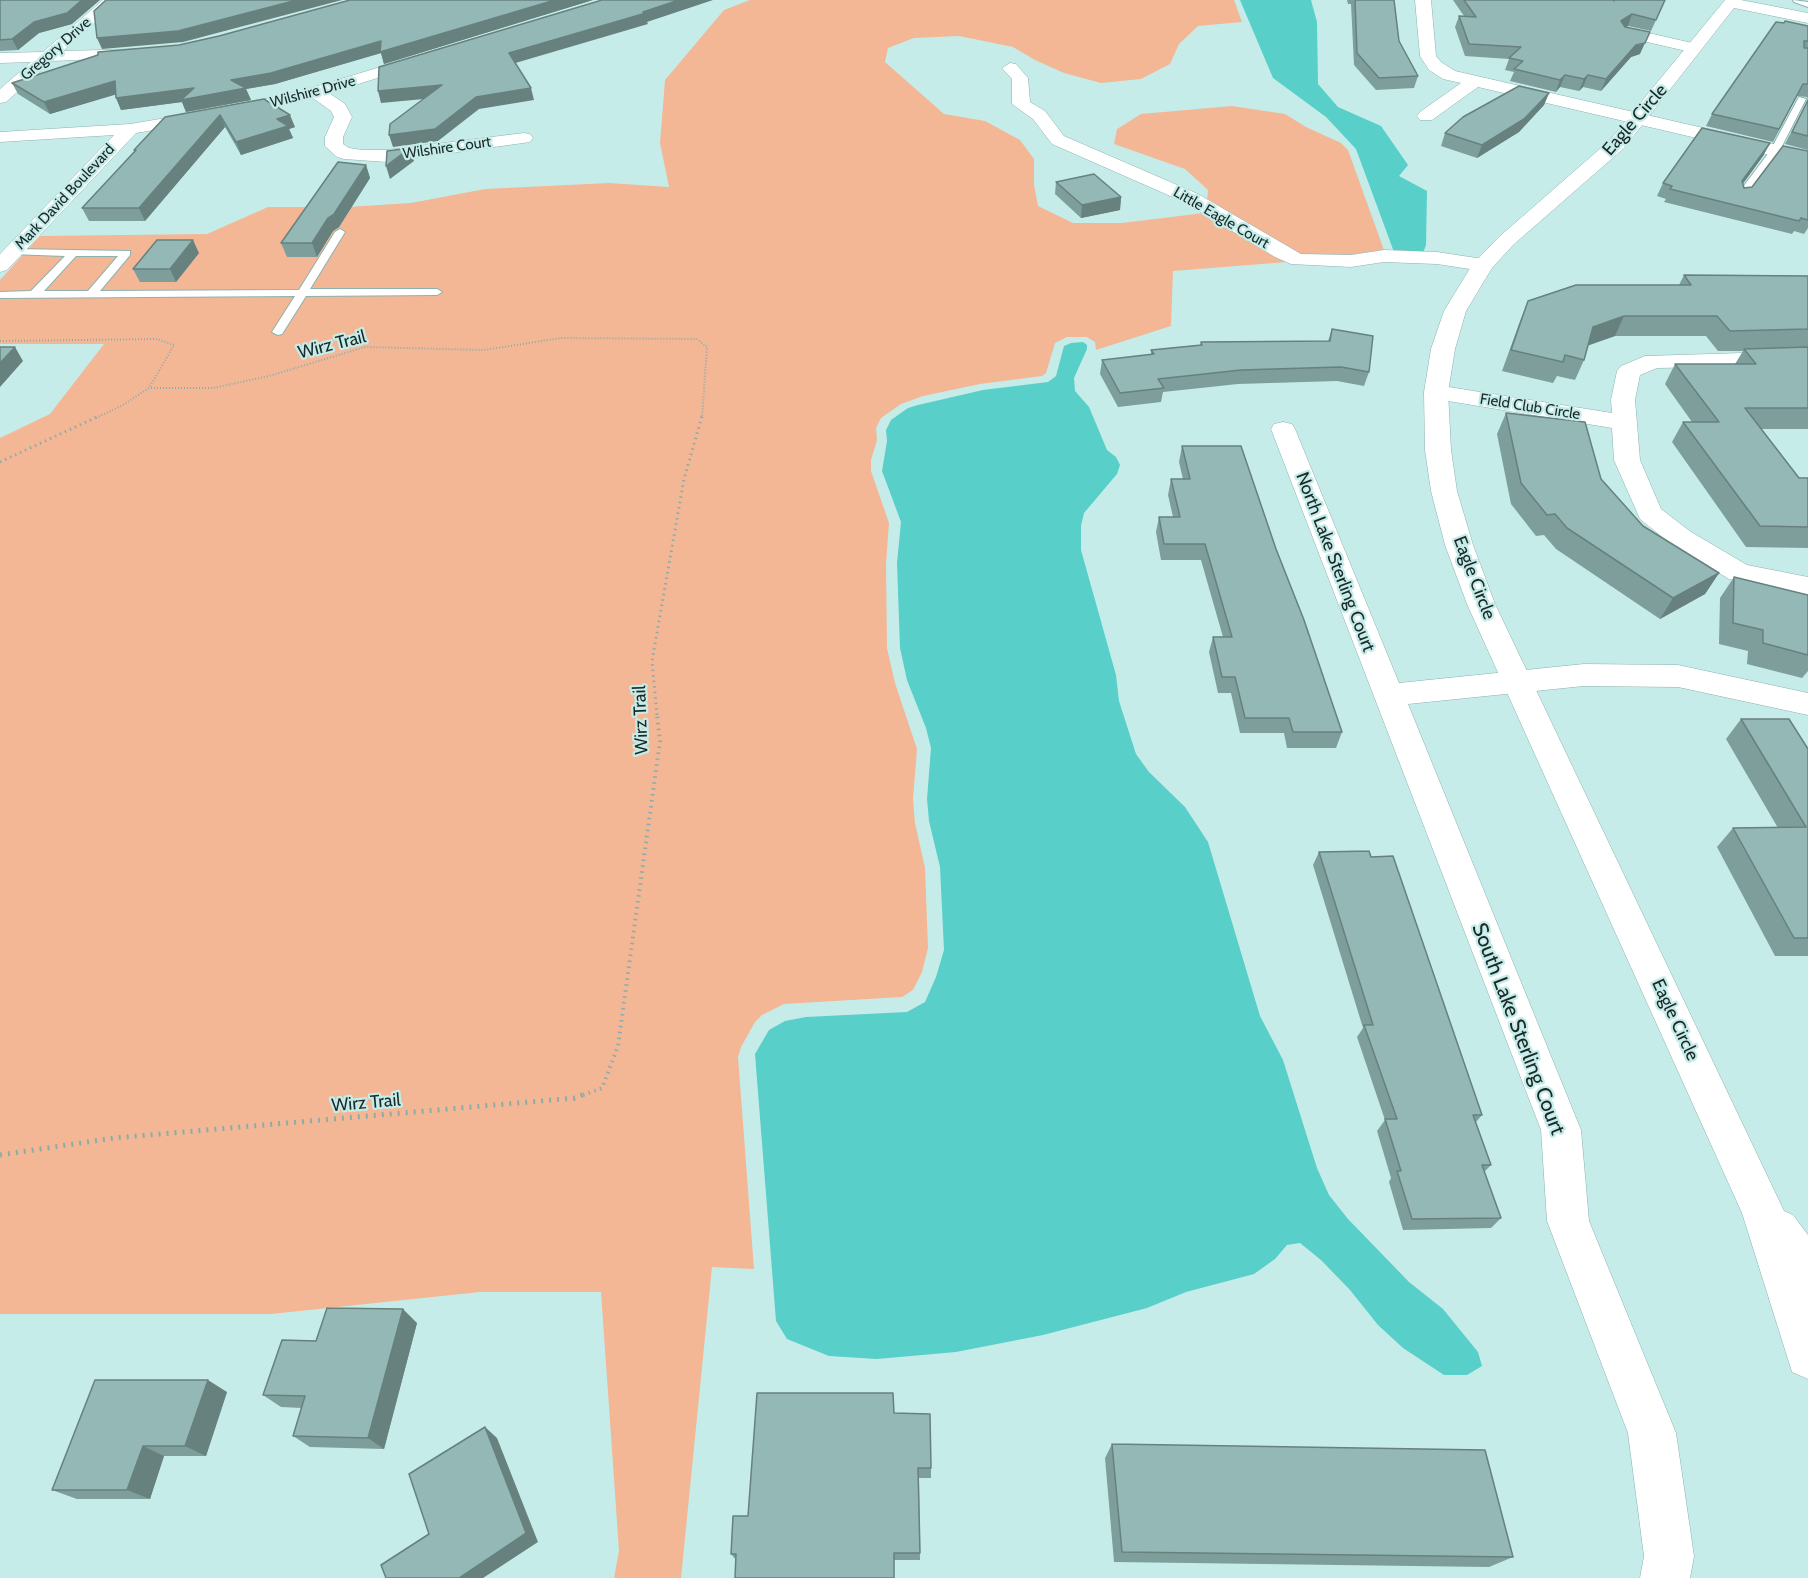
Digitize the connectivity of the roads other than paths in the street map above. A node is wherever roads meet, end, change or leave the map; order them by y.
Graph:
1 (112, 0) edge
2 (1423, 0) edge
3 (1797, 0) edge
4 (1732, 2) edge
5 (1808, 5) edge
6 (1808, 18) edge
7 (1626, 33) edge
8 (1695, 48) junction
9 (156, 52) edge
10 (439, 55) edge
11 (0, 58) edge
12 (48, 58) junction
13 (1010, 68) dead end
14 (1474, 82) junction
15 (316, 92) junction
16 (0, 98) edge
17 (1802, 99) edge
18 (1426, 116) dead end
19 (1637, 120) junction
20 (130, 129) junction
21 (0, 137) edge
22 (524, 138) dead end
23 (1774, 152) junction
24 (1808, 158) edge
25 (1740, 197) edge
26 (340, 232) dead end
27 (73, 253) junction
28 (7, 259) edge
29 (1483, 264) junction
30 (303, 292) junction
31 (437, 292) dead end
32 (35, 294) junction
33 (92, 294) junction
34 (0, 295) edge
35 (278, 332) dead end
36 (1808, 358) edge
37 (1436, 392) junction
38 (1623, 423) junction
39 (1283, 429) dead end
40 (1808, 586) edge
41 (1518, 681) junction
42 (1387, 695) junction
43 (1808, 704) edge
44 (1762, 1210) junction
45 (1808, 1271) edge
46 (1808, 1356) edge
47 (1665, 1578) edge

1 - 12 street, Gregory Drive
2 - 14 street
3 - 5 lane
4 - 6 street
4 - 8 street, Eagle Circle
7 - 8 street
8 - 19 street, Eagle Circle
9 - 12 street
10 - 15 street, Wilshire Drive
11 - 12 street
12 - 16 street, Gregory Drive
13 - 29 street, Little Eagle Court
14 - 18 street
14 - 19 street
15 - 20 street, Wilshire Drive
15 - 22 street, Wilshire Court
17 - 23 lane
19 - 23 street
19 - 29 street, Eagle Circle
20 - 21 street, Wilshire Drive
20 - 28 street, Mark David Boulevard
23 - 24 street
23 - 25 lane
26 - 30 lane
27 - 28 lane
27 - 32 lane
27 - 33 lane
29 - 37 street, Eagle Circle
30 - 31 lane
30 - 33 lane
30 - 35 lane
32 - 33 lane
32 - 34 lane
36 - 38 street
37 - 38 street, Field Club Circle
37 - 41 street, Eagle Circle
38 - 40 street
39 - 42 street, North Lake Sterling Court
41 - 42 street
41 - 43 street
41 - 44 street, Eagle Circle
42 - 47 street, South Lake Sterling Court
44 - 45 street, Eagle Circle
44 - 46 street, Eagle Circle

